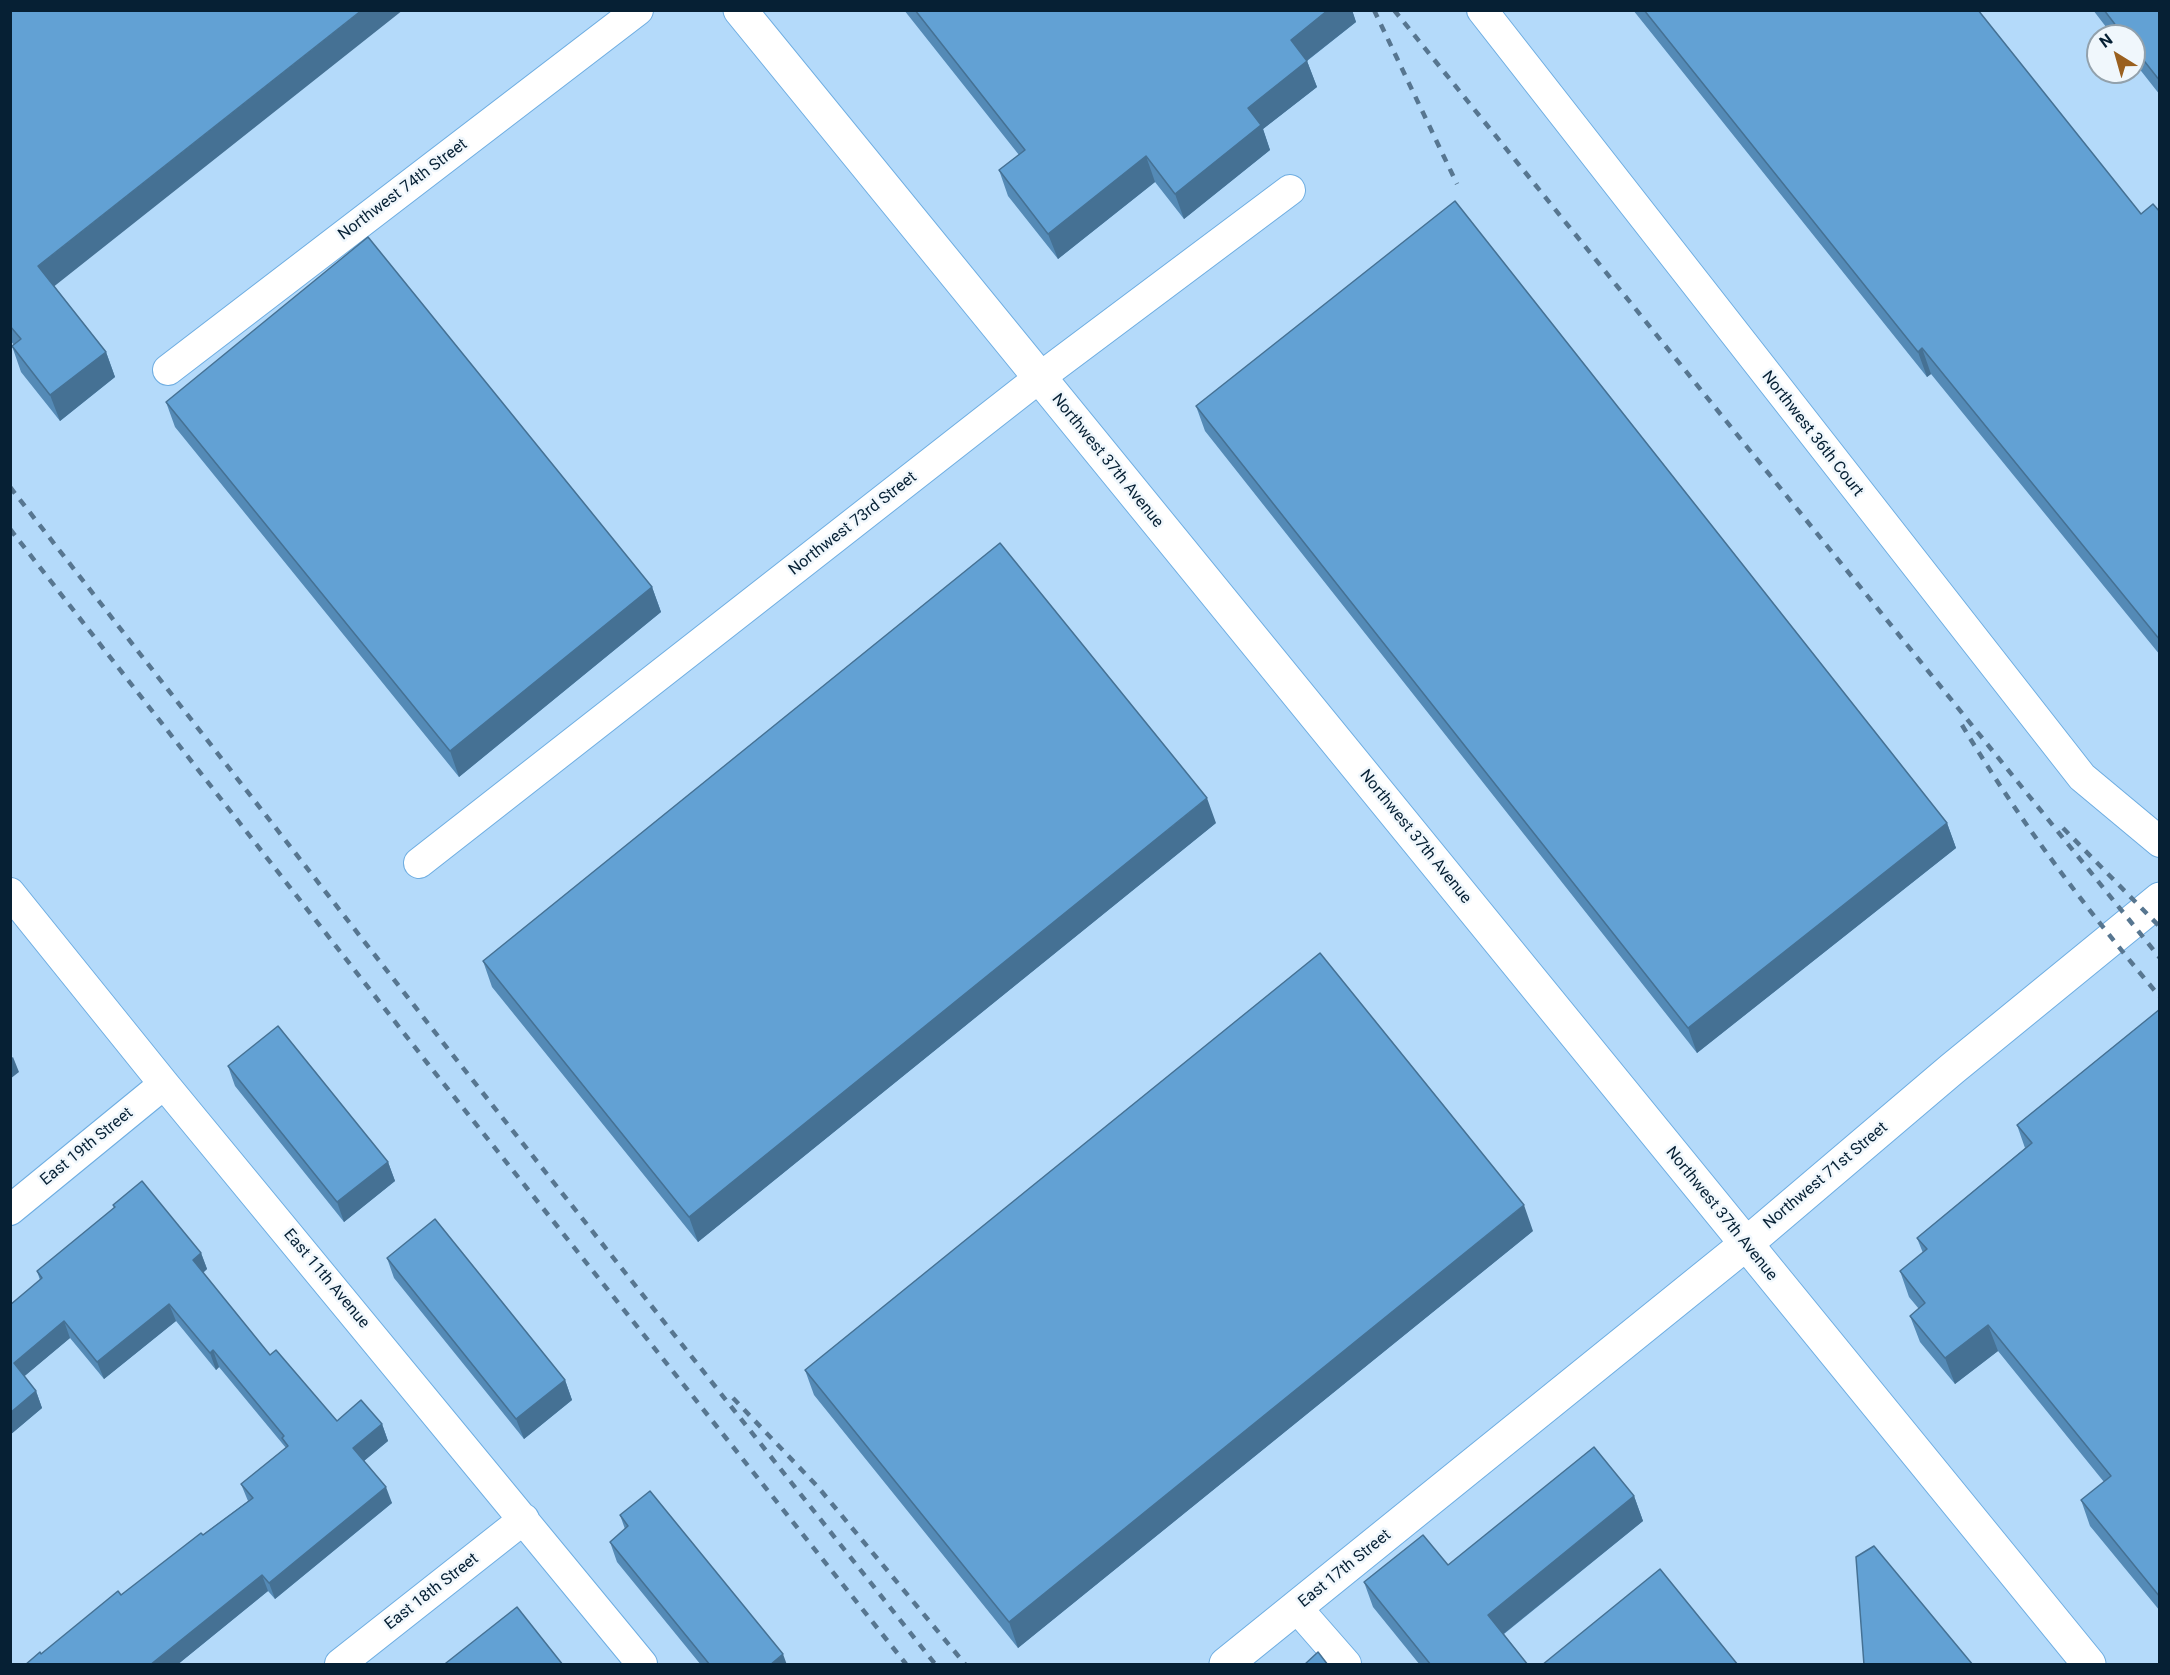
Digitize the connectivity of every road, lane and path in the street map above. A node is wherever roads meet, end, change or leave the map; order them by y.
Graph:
1 (638, 10) edge
2 (740, 10) edge
3 (1482, 10) edge
4 (1290, 190) dead end
5 (168, 370) dead end
6 (1039, 378) junction
7 (2160, 842) edge
8 (419, 863) dead end
9 (10, 893) edge
10 (2160, 899) edge
11 (164, 1084) junction
12 (10, 1210) edge
13 (1746, 1244) junction
14 (1463, 1474) joint
15 (525, 1519) junction
16 (1297, 1608) junction
17 (340, 1665) edge
18 (642, 1665) edge
19 (1226, 1665) edge
20 (1346, 1665) edge
21 (2089, 1665) edge

1 - 5 street, Northwest 74th Street
2 - 6 street, Northwest 37th Avenue
3 - 7 street, Northwest 36th Court
4 - 6 street, Northwest 73rd Street
6 - 8 street, Northwest 73rd Street
6 - 13 street, Northwest 37th Avenue
9 - 11 street, East 11th Avenue
10 - 13 street, Northwest 71st Street
11 - 12 street, East 19th Street
11 - 15 street, East 11th Avenue
13 - 14 street, Northwest 71st Street
13 - 21 street, Northwest 37th Avenue
14 - 16 street, East 17th Street
15 - 17 street, East 18th Street
15 - 18 street, East 11th Avenue
16 - 19 street, East 17th Street
16 - 20 street

